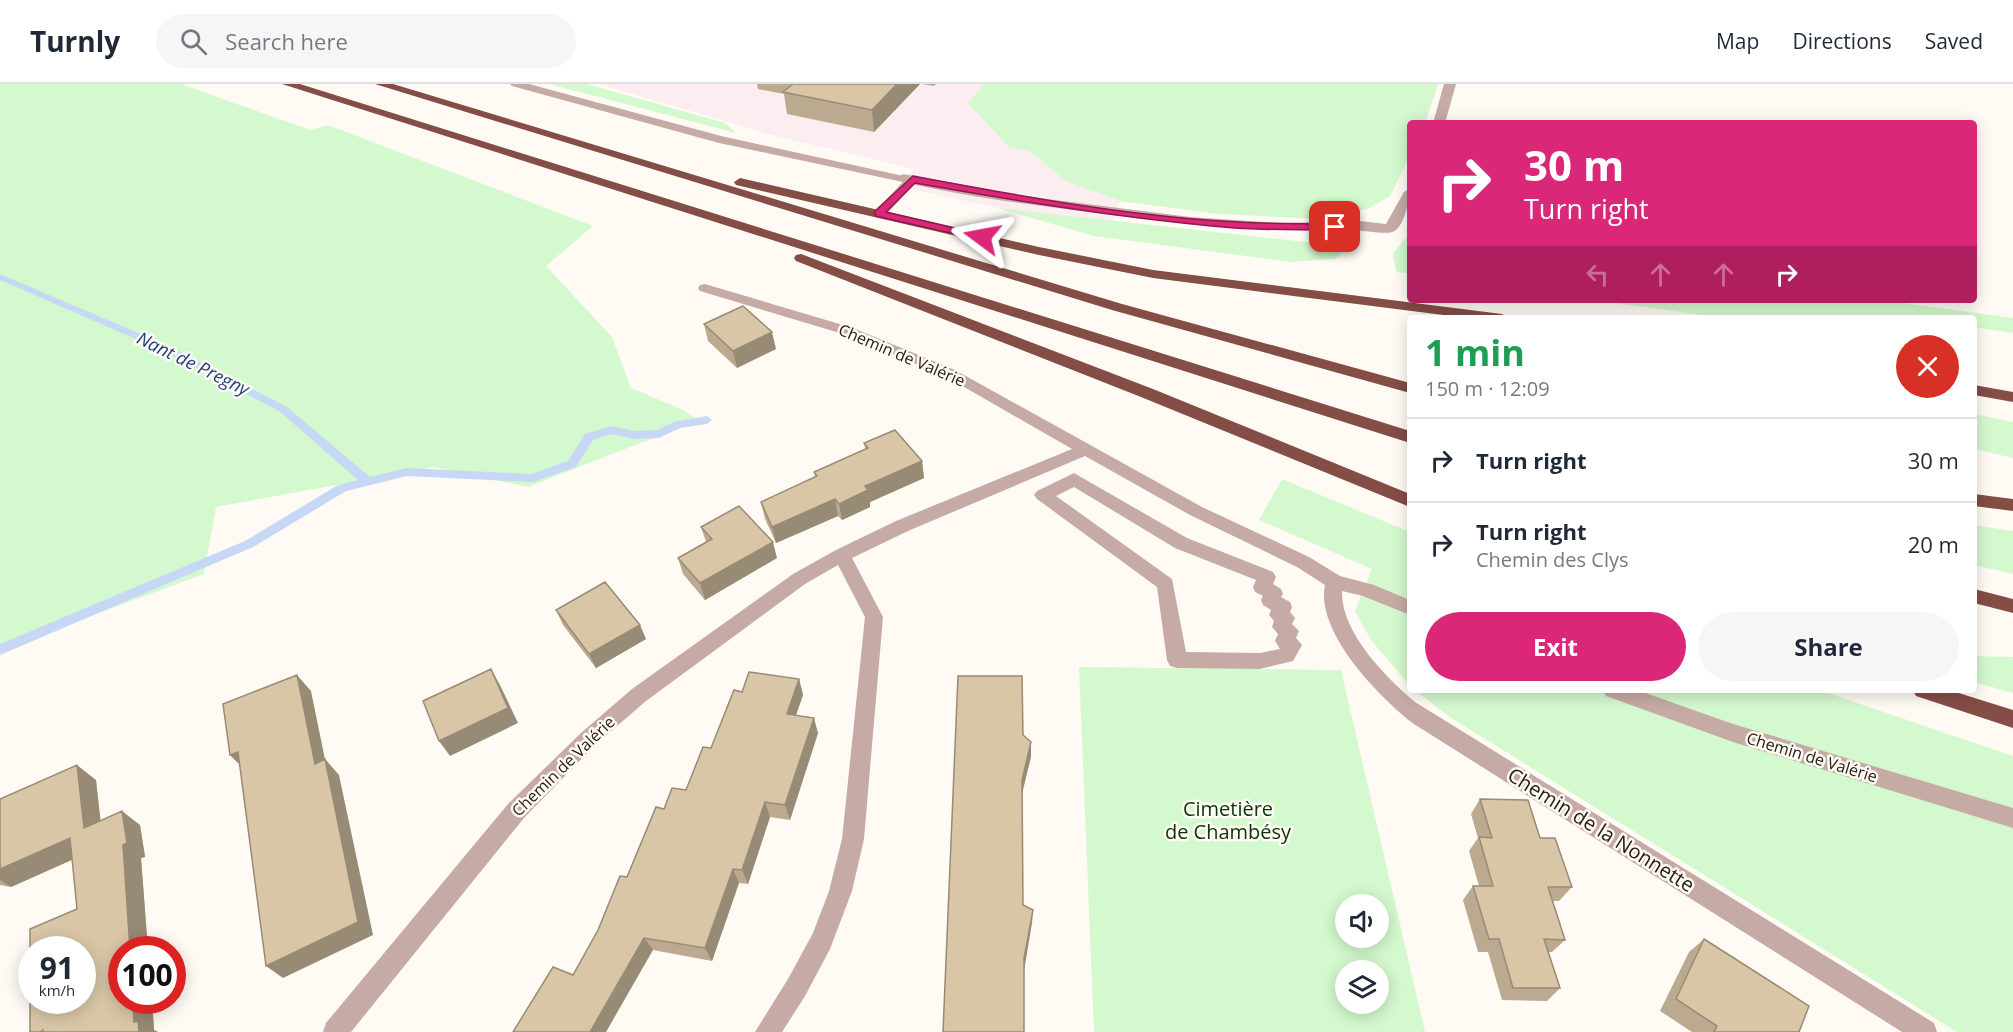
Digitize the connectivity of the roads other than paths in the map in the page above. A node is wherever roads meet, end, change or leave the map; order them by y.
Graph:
1 (288, 84) edge
2 (381, 84) edge
3 (516, 84) edge
4 (1450, 84) edge
5 (1440, 120) edge
6 (594, 148) junction
7 (908, 178) junction
8 (640, 195) junction
9 (1407, 198) edge
10 (879, 214) junction
11 (705, 288) dead end
12 (1478, 315) edge
13 (1407, 387) edge
14 (1977, 391) edge
15 (2013, 397) edge
16 (1407, 436) edge
17 (1087, 449) junction
18 (1407, 500) edge
19 (1977, 500) edge
20 (2013, 505) edge
21 (842, 555) junction
22 (1335, 582) junction
23 (1166, 584) joint
24 (1977, 597) edge
25 (2013, 606) edge
26 (1407, 607) edge
27 (1621, 693) edge
28 (1933, 693) edge
29 (2013, 718) edge
30 (2013, 818) edge
31 (335, 1032) edge
32 (767, 1032) edge
33 (1925, 1032) edge

1 - 8 highway
2 - 6 highway
3 - 7 street
4 - 5 street
6 - 10 highway
6 - 13 highway
7 - 9 street
7 - 10 street
8 - 16 highway
8 - 18 highway
10 - 12 highway
11 - 17 street, Chemin de Valérie
14 - 15 highway
17 - 21 street, Chemin de Valérie
17 - 22 street, Chemin de Valérie
19 - 20 highway
21 - 31 street, Chemin de Valérie
21 - 32 street
22 - 26 street, Chemin de Valérie
22 - 33 street, Chemin de la Nonnette
23 - 23 street
24 - 25 highway
27 - 30 street, Chemin de Valérie
28 - 29 highway

